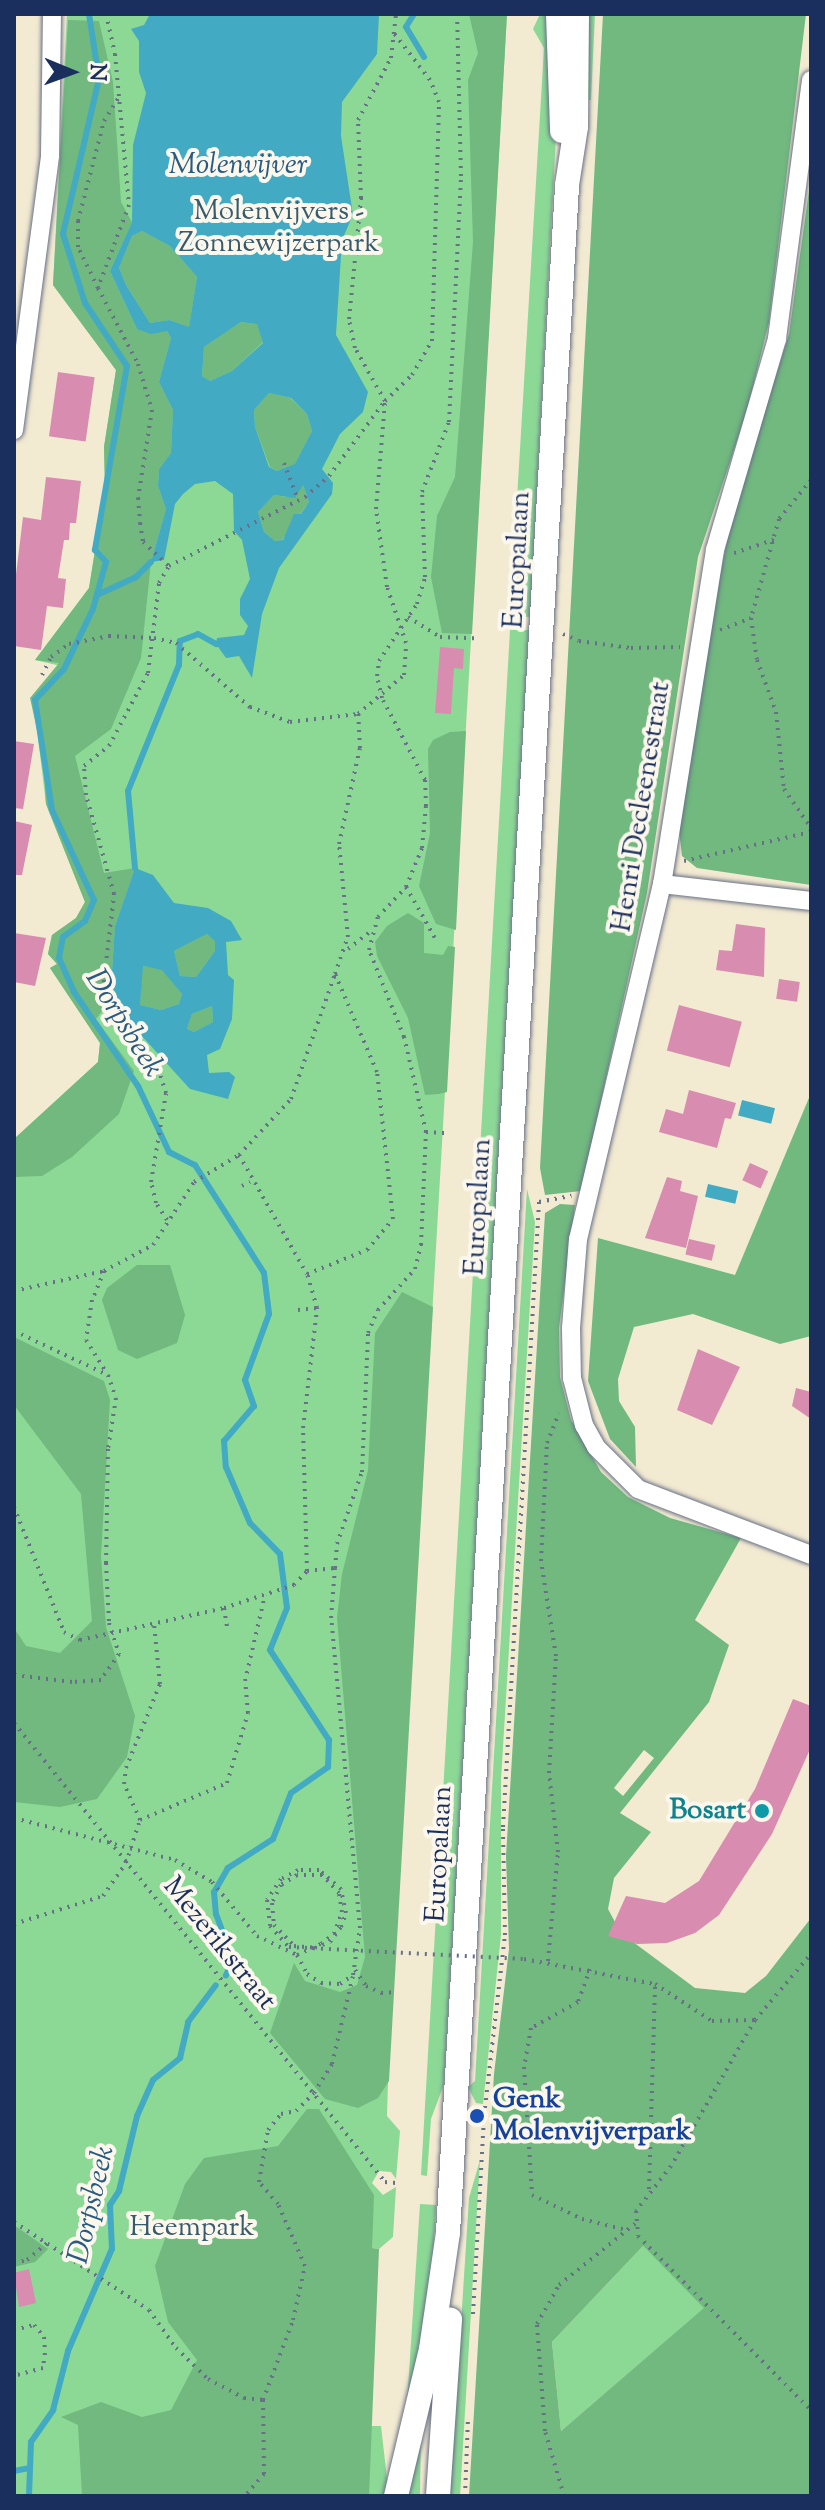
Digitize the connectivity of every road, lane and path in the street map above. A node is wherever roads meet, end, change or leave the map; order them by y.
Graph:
1 (52, 14) edge
2 (106, 14) edge
3 (396, 14) edge
4 (457, 14) edge
5 (558, 14) edge
6 (577, 14) edge
7 (394, 33) junction
8 (811, 80) edge
9 (120, 95) junction
10 (567, 185) junction
11 (98, 288) junction
12 (385, 401) junction
13 (14, 430) edge
14 (284, 463) dead end
15 (811, 480) edge
16 (298, 499) junction
17 (776, 539) junction
18 (721, 551) dead end
19 (169, 566) junction
20 (408, 617) junction
21 (751, 618) junction
22 (402, 626) junction
23 (716, 631) dead end
24 (561, 633) dead end
25 (154, 638) junction
26 (474, 638) dead end
27 (690, 639) dead end
28 (42, 675) dead end
29 (382, 698) junction
30 (358, 714) junction
31 (811, 830) edge
32 (684, 861) dead end
33 (662, 884) junction
34 (406, 887) junction
35 (811, 901) edge
36 (371, 931) junction
37 (435, 938) dead end
38 (346, 950) junction
39 (335, 974) junction
40 (426, 1132) junction
41 (448, 1133) dead end
42 (236, 1156) junction
43 (250, 1182) junction
44 (242, 1186) dead end
45 (580, 1195) dead end
46 (567, 1196) junction
47 (565, 1211) dead end
48 (167, 1220) junction
49 (104, 1271) junction
50 (307, 1274) junction
51 (14, 1291) edge
52 (317, 1308) junction
53 (298, 1310) dead end
54 (14, 1331) edge
55 (108, 1375) junction
56 (558, 1407) dead end
57 (14, 1507) edge
58 (811, 1555) edge
59 (335, 1568) junction
60 (307, 1571) junction
61 (265, 1595) junction
62 (224, 1608) junction
63 (154, 1624) junction
64 (227, 1628) dead end
65 (112, 1635) junction
66 (14, 1675) edge
67 (14, 1723) edge
68 (14, 1818) edge
69 (140, 1820) junction
70 (107, 1844) junction
71 (132, 1848) junction
72 (126, 1863) junction
73 (14, 1924) edge
74 (811, 1954) edge
75 (297, 1955) junction
76 (548, 1961) junction
77 (590, 1969) junction
78 (354, 1972) junction
79 (655, 1984) junction
80 (397, 1992) dead end
81 (755, 2020) junction
82 (314, 2093) junction
83 (396, 2183) dead end
84 (649, 2189) junction
85 (14, 2222) edge
86 (637, 2222) junction
87 (626, 2230) junction
88 (448, 2232) junction
89 (47, 2243) junction
90 (14, 2263) edge
91 (473, 2318) dead end
92 (14, 2330) edge
93 (14, 2376) edge
94 (263, 2400) junction
95 (811, 2410) edge
96 (468, 2416) dead end
97 (245, 2496) edge
98 (396, 2496) edge
99 (438, 2496) edge
100 (465, 2496) edge
101 (564, 2496) edge

1 - 13 street
2 - 9 path
3 - 7 path
4 - 20 path
5 - 10 main road, Europalaan
6 - 10 main road, Europalaan
7 - 12 path
7 - 12 path
8 - 33 street, Henri Decleenestraat
9 - 11 path
9 - 11 path
10 - 88 main road, Europalaan
11 - 19 path
12 - 16 path
12 - 22 path
14 - 16 path
15 - 17 path
16 - 19 path
17 - 18 path
17 - 21 path
19 - 25 path
20 - 22 path
20 - 26 path
21 - 23 path
21 - 31 path
22 - 29 path
22 - 29 path
24 - 27 path
25 - 28 path
25 - 30 path
25 - 48 path
29 - 30 path
29 - 34 path
30 - 38 path
31 - 32 path
33 - 35 street
33 - 58 street, Henri Decleenestraat
34 - 36 path
34 - 37 path
36 - 38 path
36 - 40 path
38 - 39 path
39 - 42 path
39 - 50 path
40 - 41 path
40 - 59 path
42 - 43 path
42 - 48 path
43 - 44 path
43 - 50 path
45 - 46 path
46 - 47 path
46 - 91 path
48 - 49 path
49 - 51 path
49 - 55 path
50 - 52 path
52 - 53 path
52 - 60 path
54 - 55 path
55 - 65 path
56 - 76 path
57 - 65 path
59 - 60 path
59 - 78 path
60 - 61 path
61 - 62 path
61 - 69 path
62 - 63 path
62 - 64 path
63 - 65 path
63 - 69 path
65 - 66 path
67 - 70 path, Mezerikstraat
68 - 70 path
69 - 71 path
70 - 71 path
70 - 72 path, Mezerikstraat
71 - 72 path
71 - 75 path
72 - 73 path
72 - 82 path, Mezerikstraat
74 - 81 path
75 - 76 path, bridge
75 - 78 path
76 - 77 path
77 - 79 path
77 - 87 path
78 - 80 path
78 - 82 path
79 - 81 path
79 - 84 path
81 - 84 path
82 - 83 path, Mezerikstraat
82 - 94 path
84 - 86 path
85 - 89 path
86 - 87 path
86 - 95 path
87 - 101 path
88 - 98 main road, Europalaan
88 - 99 main road, Europalaan
89 - 90 path
89 - 94 path
92 - 93 path
94 - 97 path
96 - 100 path

